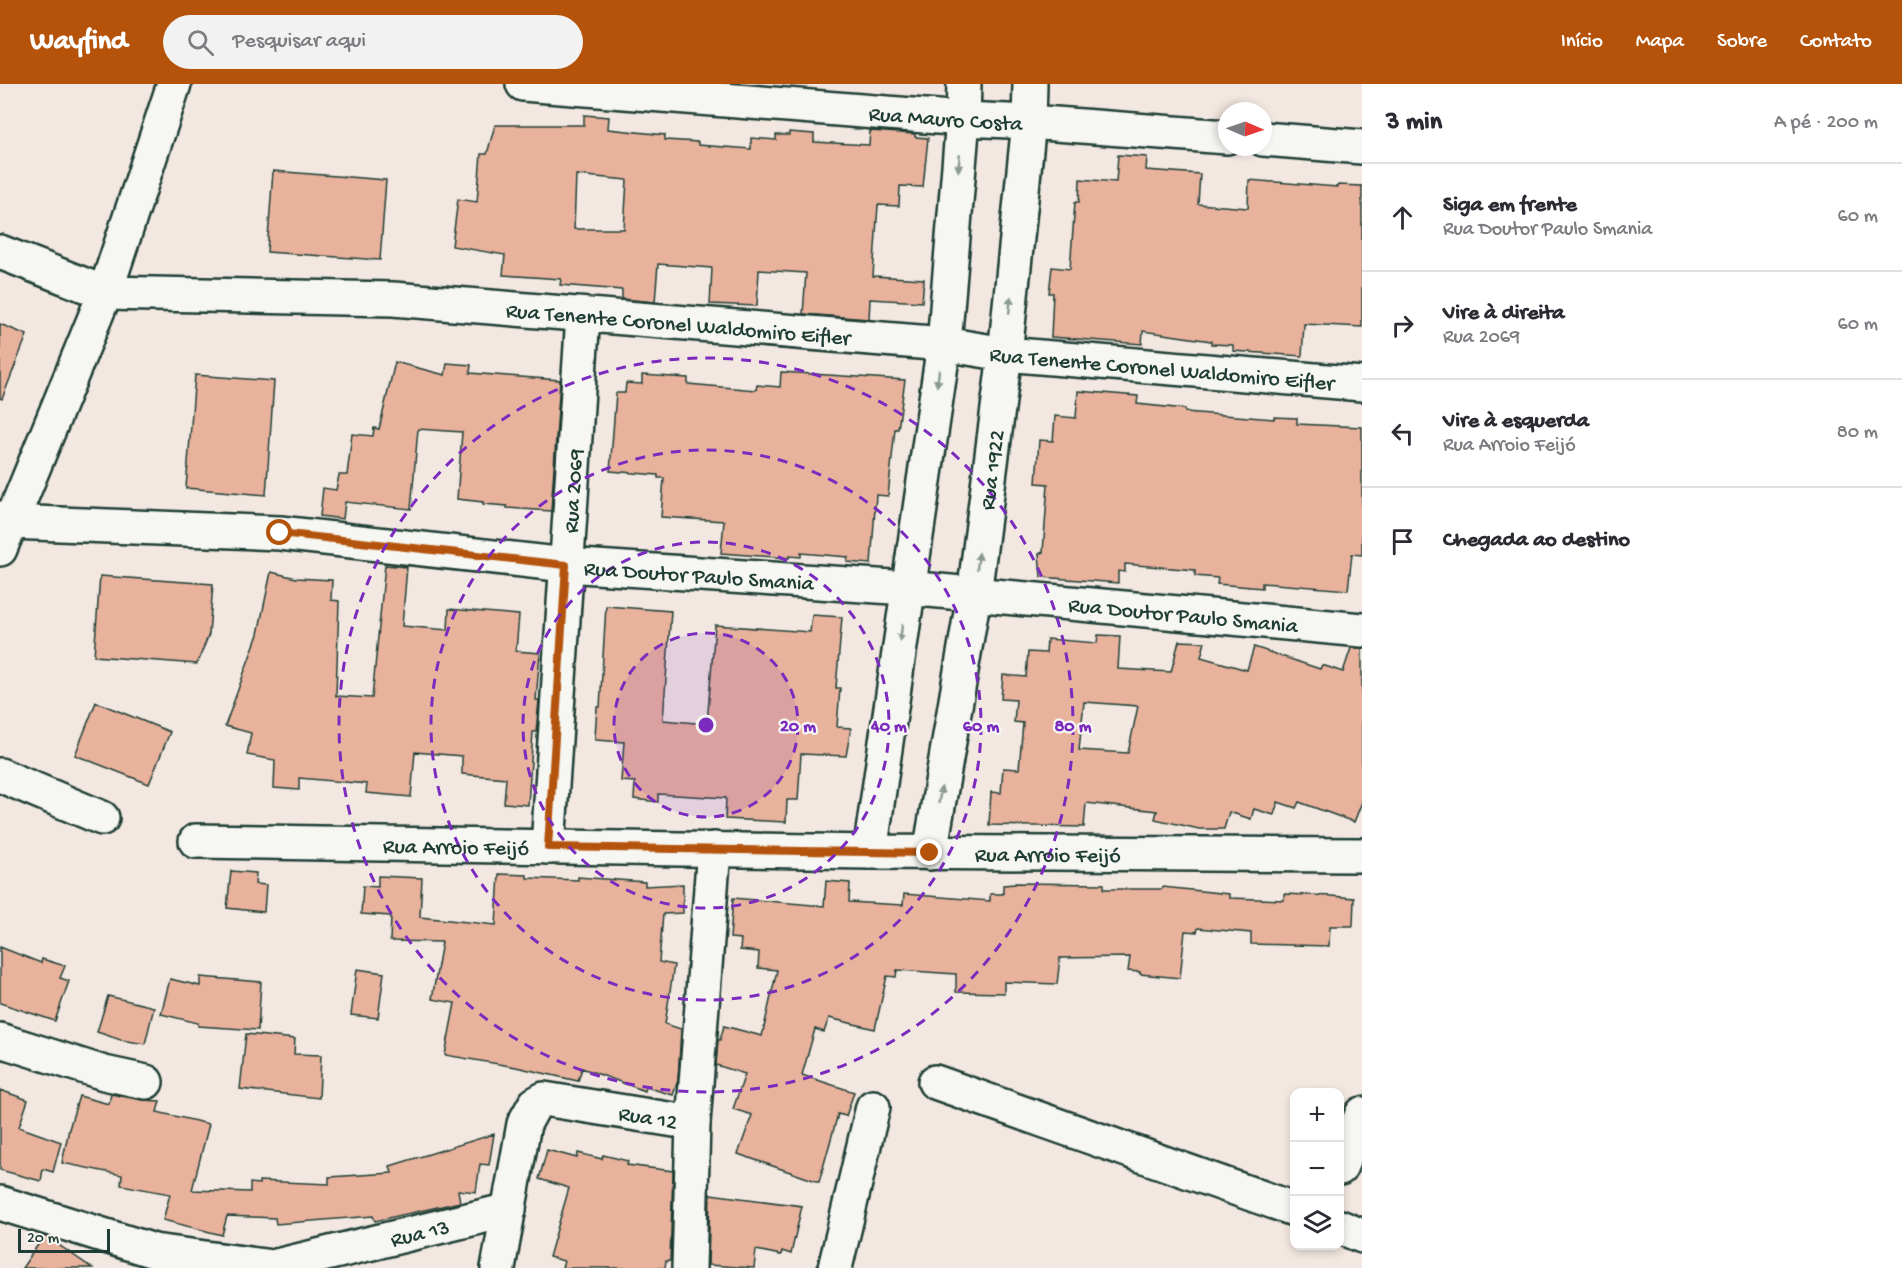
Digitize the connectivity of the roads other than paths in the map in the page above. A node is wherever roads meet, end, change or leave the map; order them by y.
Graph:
1 (174, 84) edge
2 (523, 84) edge
3 (964, 84) edge
4 (1030, 84) edge
5 (963, 119) junction
6 (1029, 122) junction
7 (1218, 135) edge
8 (1272, 140) edge
9 (1362, 147) edge
10 (0, 252) edge
11 (105, 292) junction
12 (583, 315) junction
13 (944, 344) junction
14 (1005, 354) junction
15 (1362, 384) edge
16 (4, 530) edge
17 (566, 565) junction
18 (907, 588) junction
19 (974, 595) junction
20 (1362, 630) edge
21 (0, 775) edge
22 (102, 818) dead end
23 (196, 841) dead end
24 (548, 847) junction
25 (714, 849) junction
26 (870, 852) junction
27 (930, 853) junction
28 (1362, 855) edge
29 (0, 1040) edge
30 (146, 1082) dead end
31 (934, 1082) dead end
32 (873, 1107) dead end
33 (1362, 1114) edge
34 (693, 1123) junction
35 (1344, 1158) edge
36 (0, 1203) edge
37 (1290, 1208) edge
38 (509, 1210) junction
39 (1344, 1229) edge
40 (1362, 1236) edge
41 (151, 1259) edge
42 (498, 1268) edge
43 (689, 1268) edge
44 (835, 1268) edge

1 - 11 street
2 - 5 street, Rua Mauro Costa
3 - 5 street
4 - 6 street, Rua 1922
5 - 6 street, Rua Mauro Costa
5 -> 13 street
6 - 7 street, Rua Mauro Costa
14 -> 6 street, Rua 1922
8 - 9 street
10 - 11 street, Rua Tenente Coronel Waldomiro Eifler
11 - 12 street, Rua Tenente Coronel Waldomiro Eifler
11 - 16 street
12 - 13 street, Rua Tenente Coronel Waldomiro Eifler
12 - 17 street, Rua 2069
13 - 14 street, Rua Tenente Coronel Waldomiro Eifler
13 -> 18 street
14 - 15 street, Rua Tenente Coronel Waldomiro Eifler
19 -> 14 street, Rua 1922
16 - 17 street, Rua Doutor Paulo Smania
17 - 18 street, Rua Doutor Paulo Smania
17 - 24 street, Rua 2069
18 - 19 street, Rua Doutor Paulo Smania
18 -> 26 street
19 - 20 street, Rua Doutor Paulo Smania
27 -> 19 street, Rua 1922
21 - 22 street
23 - 24 street, Rua Arroio Feijó
24 - 25 street, Rua Arroio Feijó
25 - 26 street, Rua Arroio Feijó
25 - 34 street, Rua 12
26 - 27 street, Rua Arroio Feijó
27 - 28 street, Rua Arroio Feijó
29 - 30 street
31 - 37 street
32 - 44 street
33 - 35 street
34 - 38 street, Rua 12
34 - 43 street
36 - 41 street, Rua 13
38 - 41 street, Rua 13
38 - 42 street, Rua 12
39 - 40 street

